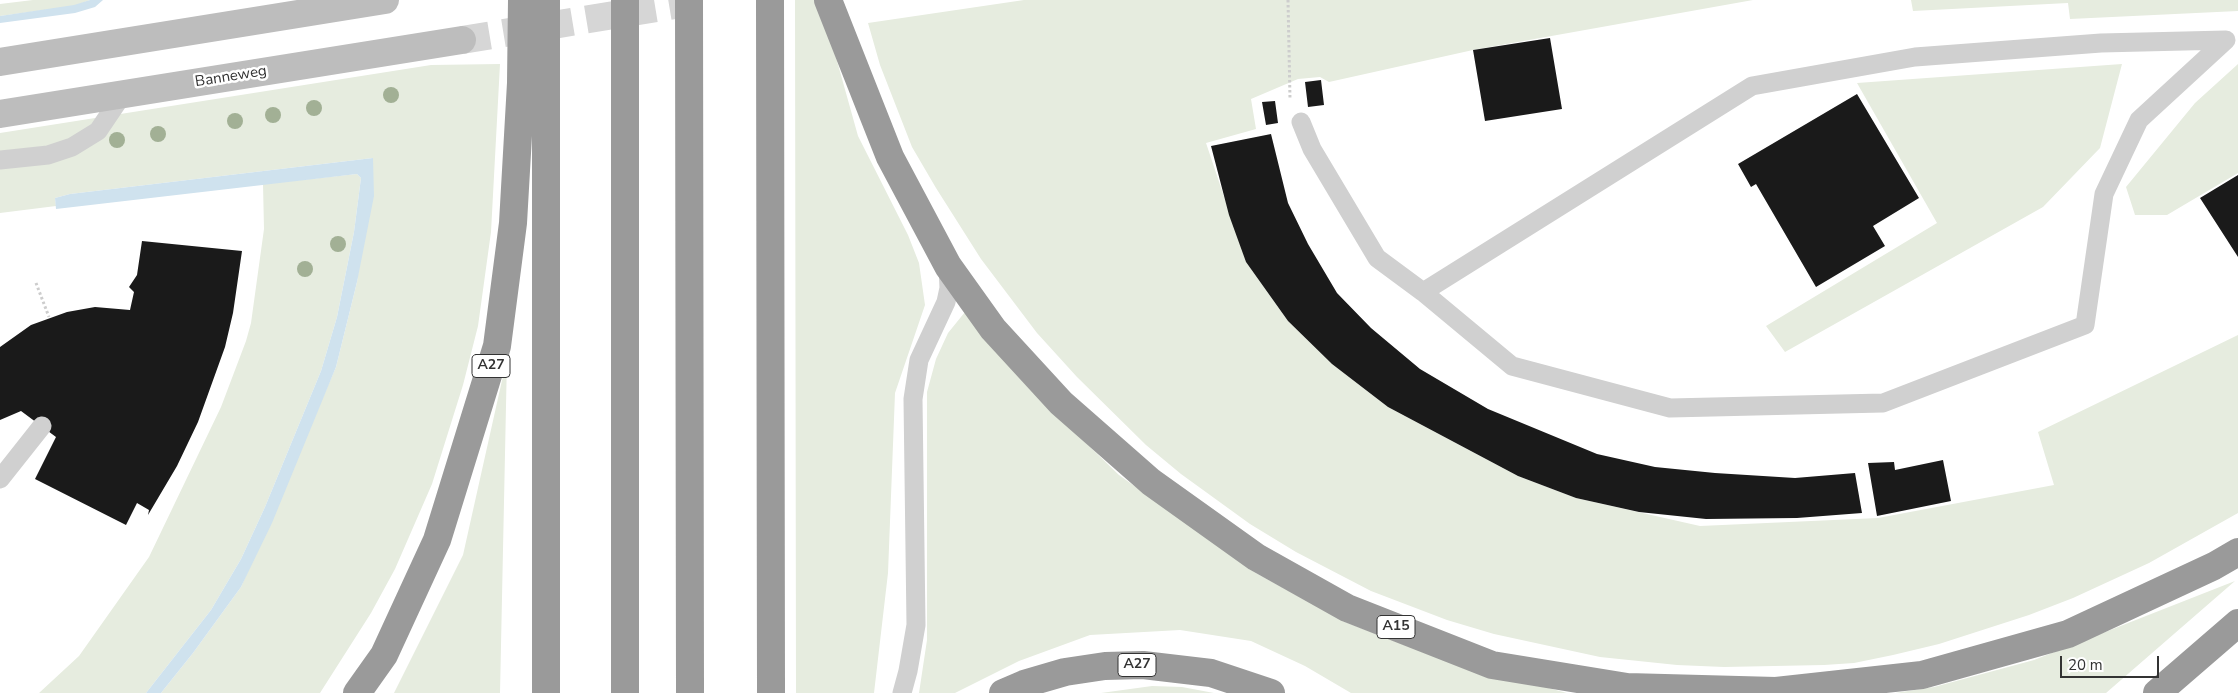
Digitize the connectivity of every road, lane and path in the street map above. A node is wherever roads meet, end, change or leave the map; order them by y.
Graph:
1 (385, 0) edge
2 (522, 0) edge
3 (546, 0) edge
4 (625, 0) edge
5 (689, 0) edge
6 (770, 0) edge
7 (828, 0) edge
8 (1288, 0) edge
9 (462, 40) tunnel mouth
10 (0, 62) edge
11 (123, 94) junction
12 (0, 114) edge
13 (1301, 122) joint
14 (0, 160) edge
15 (948, 266) junction
16 (36, 283) dead end
17 (1423, 292) junction
18 (48, 317) dead end
19 (42, 426) dead end
20 (0, 479) edge
21 (2238, 552) edge
22 (2238, 623) edge
23 (357, 693) edge
24 (546, 693) edge
25 (625, 693) edge
26 (690, 693) edge
27 (771, 693) edge
28 (902, 693) edge
29 (1003, 693) edge
30 (1271, 693) edge
31 (2157, 693) edge

1 - 10 main road
2 - 23 highway, A27
3 - 24 highway
4 - 25 highway
5 - 26 highway
6 - 27 highway
7 - 15 highway, A15
8 - 13 path
9 - 11 main road, Banneweg
11 - 12 main road, Banneweg
11 - 14 lane
13 - 17 lane
15 - 21 highway, A15
15 - 28 lane
16 - 18 path
17 - 17 lane
19 - 20 lane
22 - 31 highway
29 - 30 highway, A27

